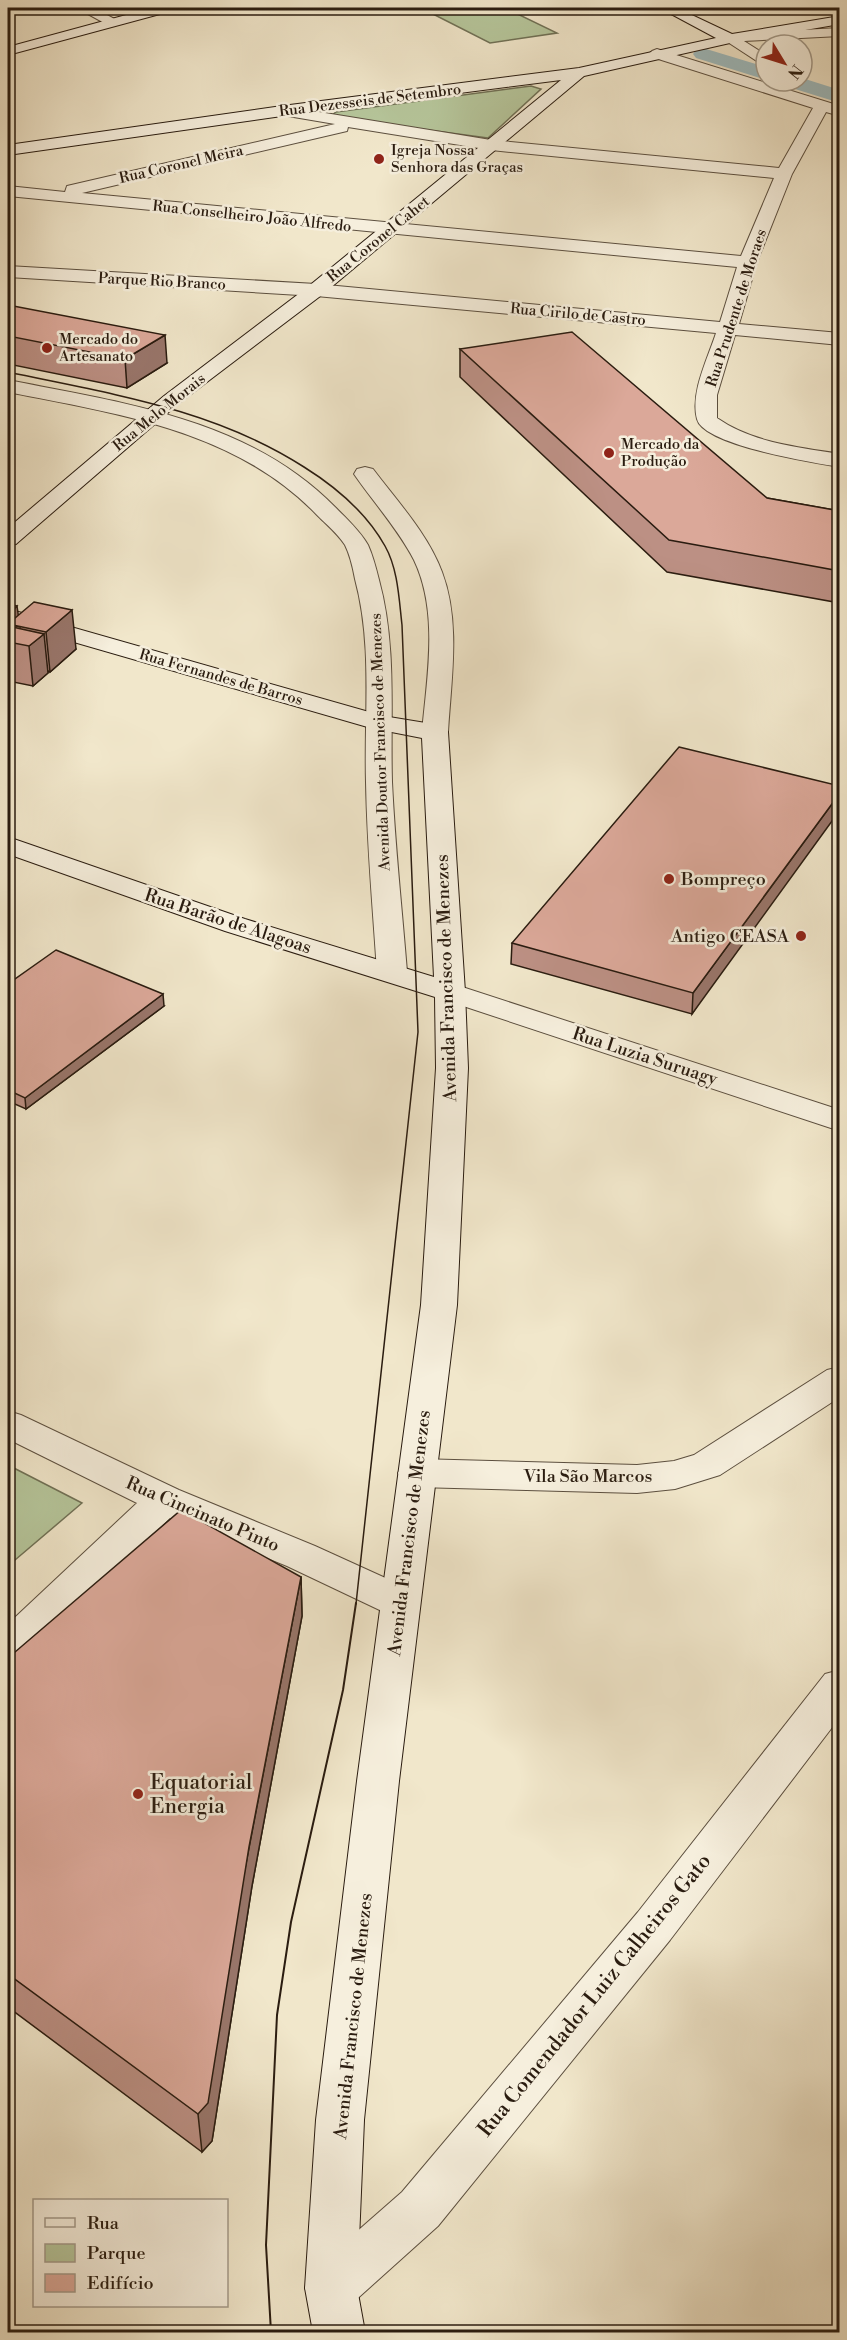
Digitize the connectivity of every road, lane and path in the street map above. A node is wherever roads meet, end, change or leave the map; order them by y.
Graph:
1 (84, 8) edge
2 (166, 8) edge
3 (667, 8) edge
4 (840, 20) edge
5 (113, 22) junction
6 (840, 32) edge
7 (736, 38) junction
8 (8, 51) edge
9 (754, 52) edge
10 (657, 54) junction
11 (579, 73) junction
12 (822, 105) junction
13 (282, 111) junction
14 (840, 111) edge
15 (356, 125) junction
16 (491, 145) junction
17 (8, 150) edge
18 (784, 174) junction
19 (8, 191) edge
20 (50, 196) junction
21 (8, 208) edge
22 (390, 229) junction
23 (748, 262) junction
24 (8, 272) edge
25 (316, 290) junction
26 (726, 328) junction
27 (840, 339) edge
28 (8, 386) edge
29 (152, 416) junction
30 (840, 461) edge
31 (365, 474) dead end
32 (8, 539) edge
33 (8, 616) edge
34 (380, 723) junction
35 (435, 732) junction
36 (8, 845) edge
37 (392, 972) junction
38 (450, 992) junction
39 (840, 1121) edge
40 (840, 1379) edge
41 (8, 1424) edge
42 (417, 1473) junction
43 (130, 1484) junction
44 (165, 1500) junction
45 (129, 1534) junction
46 (400, 1602) junction
47 (8, 1648) edge
48 (840, 1686) edge
49 (332, 2288) junction
50 (339, 2332) edge

1 - 5 street
2 - 5 street
3 - 7 street
4 - 7 street
5 - 8 street
6 - 7 street
7 - 9 street
7 - 10 street, Rua Dezesseis de Setembro
10 - 11 street, Rua Dezesseis de Setembro
10 - 12 street
11 - 13 street, Rua Dezesseis de Setembro
11 - 16 street, Rua Coronel Cahet
12 - 14 street
12 - 18 street, Rua Prudente de Moraes
13 - 15 street
13 - 17 street, Rua Dezesseis de Setembro
15 - 16 street
15 - 20 street, Rua Coronel Meira
16 - 18 street
16 - 22 street, Rua Coronel Cahet
18 - 23 street, Rua Prudente de Moraes
19 - 20 street, Rua Conselheiro João Alfredo
20 - 21 street, Rua Coronel Meira
20 - 22 street, Rua Conselheiro João Alfredo
22 - 23 street, Rua Conselheiro João Alfredo
22 - 25 street, Rua Coronel Cahet
23 - 26 street, Rua Prudente de Moraes
24 - 25 street, Parque Rio Branco
25 - 26 street, Rua Cirilo de Castro
25 - 29 street, Rua Melo Morais
26 - 27 street, Rua Cirilo de Castro
26 - 30 street, Rua Prudente de Moraes
28 - 29 street, Avenida Doutor Francisco de Menezes
29 - 32 street, Rua Melo Morais
29 - 34 street, Avenida Doutor Francisco de Menezes
31 - 35 street, Avenida Francisco de Menezes
33 - 34 street, Rua Fernandes de Barros
34 - 35 street, Rua Fernandes de Barros
34 - 37 street, Avenida Doutor Francisco de Menezes
35 - 38 street, Avenida Francisco de Menezes
36 - 37 street, Rua Barão de Alagoas
37 - 38 street, Rua Barão de Alagoas
38 - 39 street, Rua Luzia Suruagy
38 - 42 street, Avenida Francisco de Menezes
40 - 42 street, Vila São Marcos
41 - 43 street, Rua Cincinato Pinto
42 - 46 street, Avenida Francisco de Menezes
43 - 44 street, Rua Cincinato Pinto
43 - 45 street
44 - 45 street
44 - 46 street, Rua Cincinato Pinto
45 - 47 street
46 - 49 street, Avenida Francisco de Menezes
48 - 49 street, Rua Comendador Luiz Calheiros Gato
49 - 50 street, Avenida Francisco de Menezes

